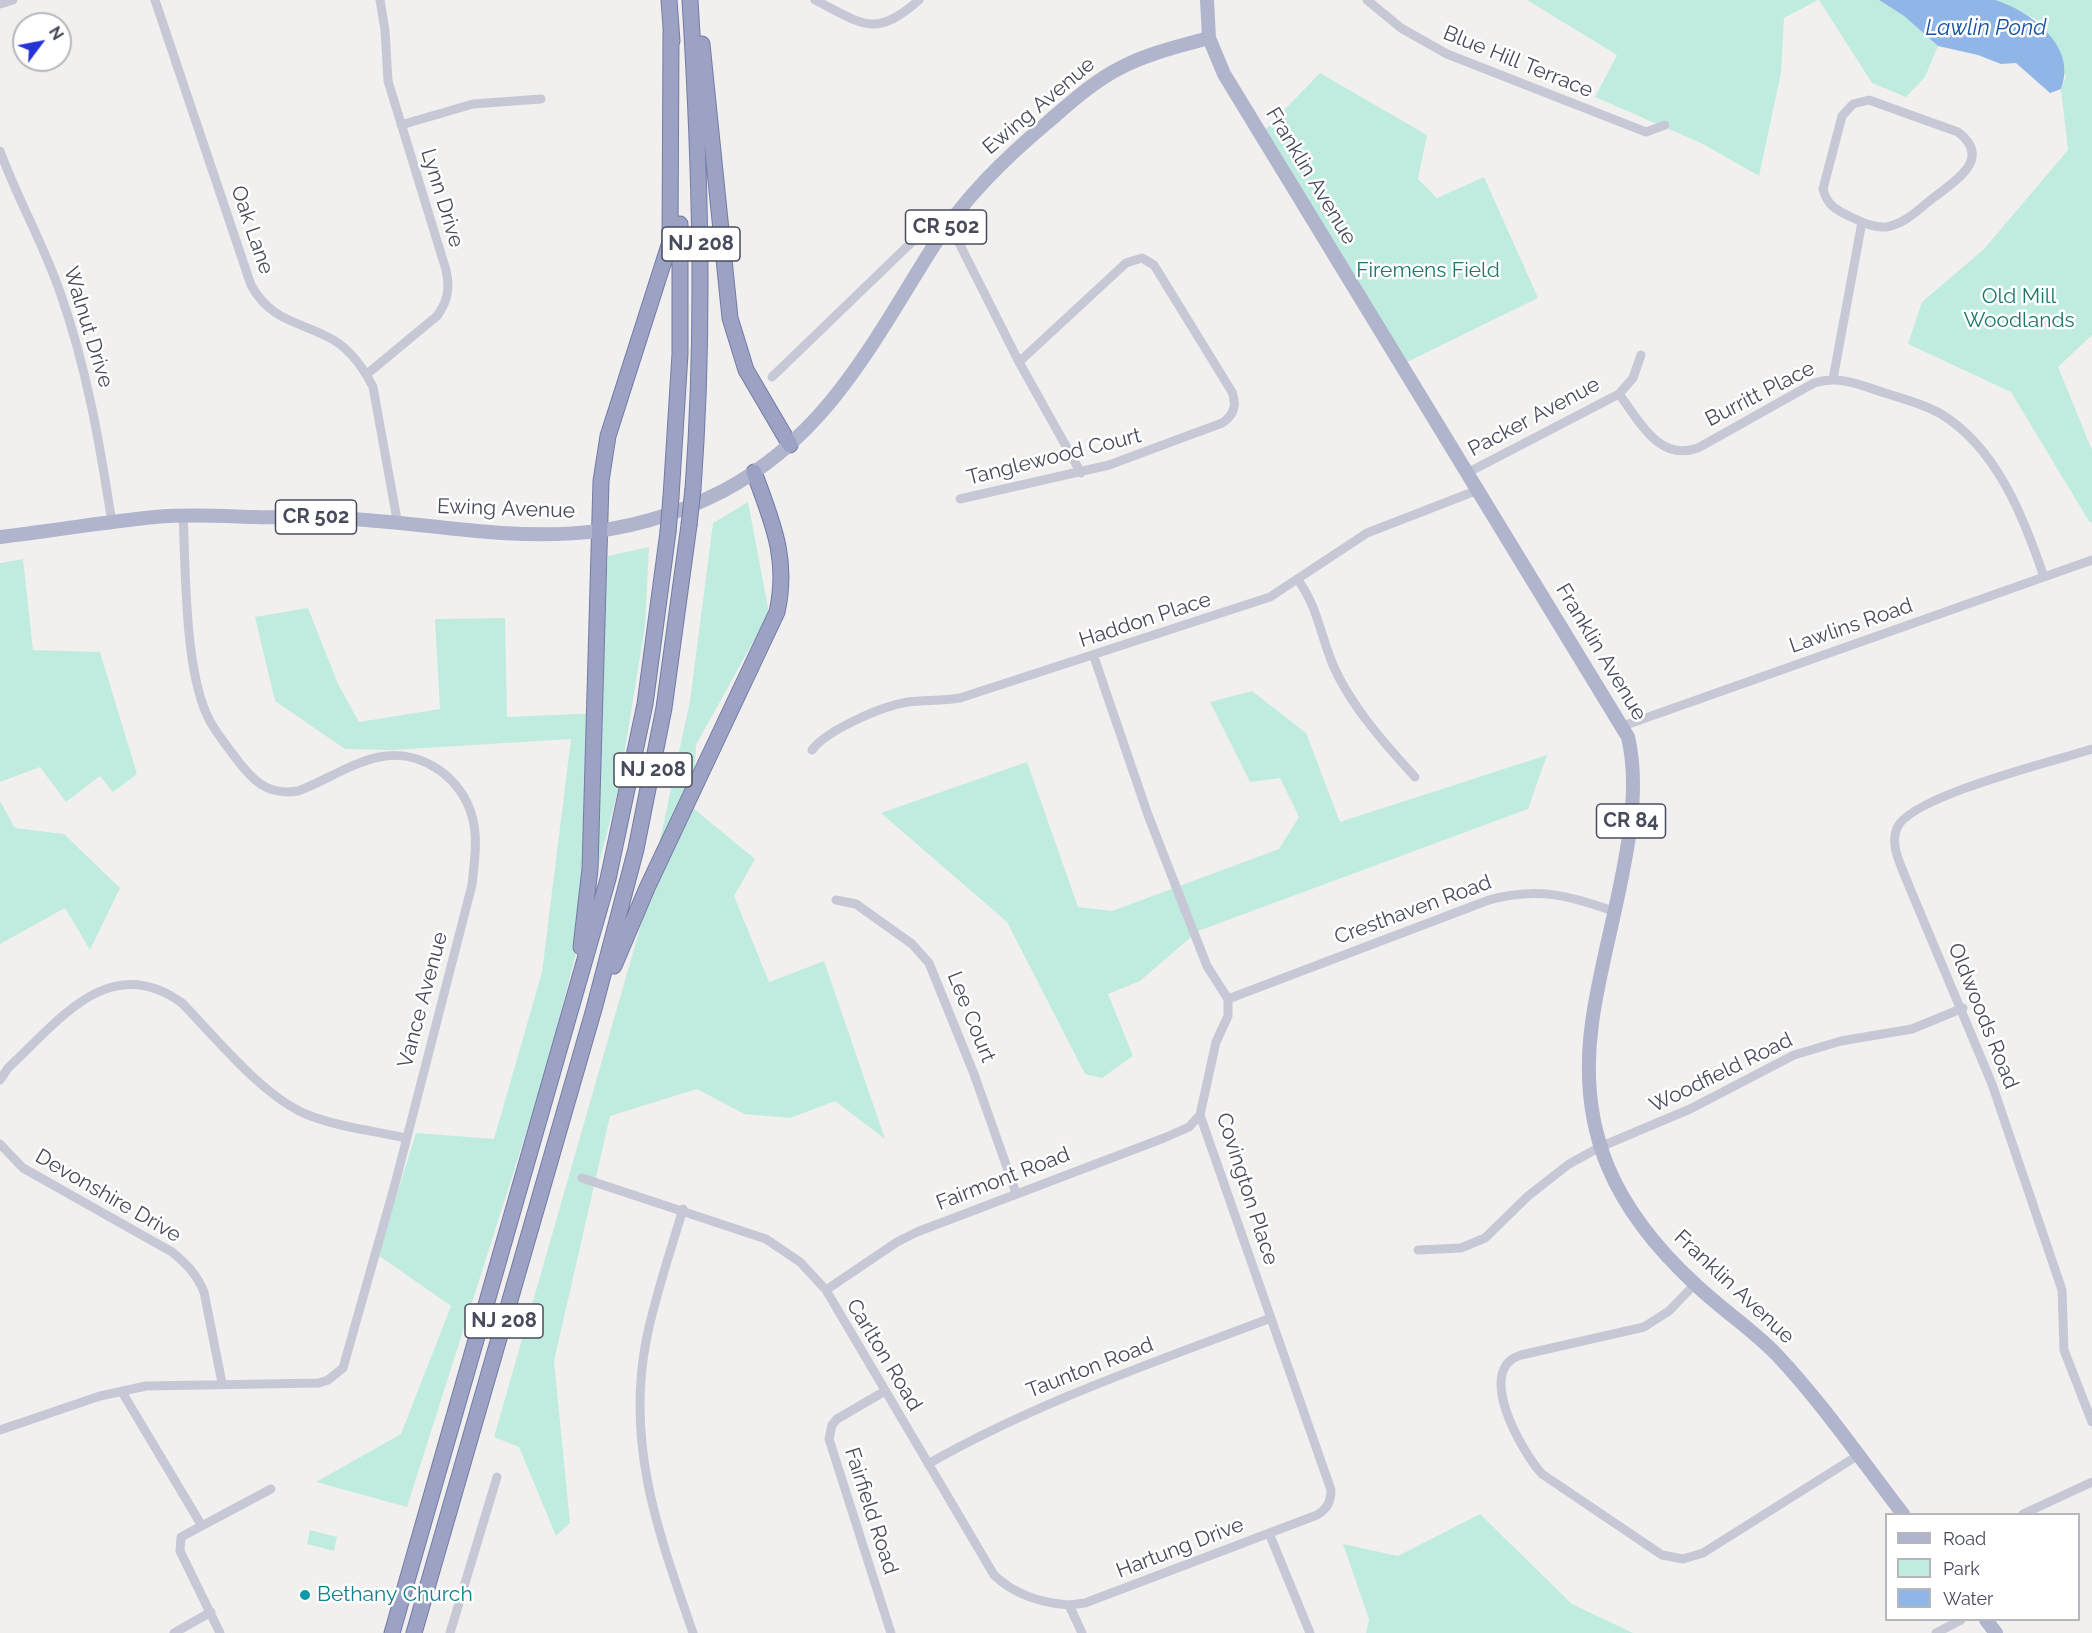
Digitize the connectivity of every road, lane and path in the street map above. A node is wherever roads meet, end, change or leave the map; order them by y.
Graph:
1 (13, 0) edge
2 (155, 0) edge
3 (380, 0) edge
4 (669, 0) edge
5 (690, 0) edge
6 (698, 0) edge
7 (815, 0) edge
8 (919, 0) edge
9 (1206, 0) edge
10 (1368, 0) edge
11 (0, 4) edge
12 (671, 32) junction
13 (1209, 38) junction
14 (541, 99) dead end
15 (401, 125) junction
16 (1665, 125) dead end
17 (0, 151) edge
18 (1862, 222) junction
19 (949, 224) junction
20 (1641, 355) dead end
21 (1019, 362) junction
22 (367, 374) junction
23 (772, 377) dead end
24 (1833, 379) junction
25 (1619, 394) junction
26 (1652, 438) joint
27 (790, 445) junction
28 (754, 472) junction
29 (1082, 473) junction
30 (1467, 473) junction
31 (1478, 490) junction
32 (960, 499) dead end
33 (183, 515) junction
34 (112, 523) junction
35 (398, 525) junction
36 (600, 532) junction
37 (0, 537) edge
38 (2092, 560) edge
39 (2044, 577) junction
40 (1297, 579) junction
41 (1094, 657) junction
42 (1623, 726) junction
43 (2092, 749) edge
44 (812, 750) dead end
45 (1415, 777) dead end
46 (836, 900) dead end
47 (1613, 911) junction
48 (1228, 999) junction
49 (1963, 1008) junction
50 (594, 1009) junction
51 (570, 1016) junction
52 (0, 1080) edge
53 (1200, 1115) junction
54 (406, 1138) junction
55 (0, 1144) edge
56 (1600, 1147) junction
57 (582, 1178) dead end
58 (1017, 1193) junction
59 (683, 1209) junction
60 (1418, 1250) dead end
61 (1695, 1284) junction
62 (825, 1290) junction
63 (1271, 1318) junction
64 (222, 1383) junction
65 (885, 1391) junction
66 (122, 1392) junction
67 (2092, 1422) edge
68 (0, 1430) edge
69 (1857, 1456) junction
70 (928, 1464) junction
71 (497, 1477) dead end
72 (2092, 1482) edge
73 (271, 1490) dead end
74 (1902, 1513) edge
75 (2027, 1513) edge
76 (202, 1526) junction
77 (1269, 1533) junction
78 (1069, 1605) junction
79 (211, 1612) junction
80 (1958, 1621) edge
81 (1987, 1621) edge
82 (174, 1633) edge
83 (220, 1633) edge
84 (392, 1633) edge
85 (414, 1633) edge
86 (450, 1633) edge
87 (693, 1633) edge
88 (891, 1633) edge
89 (1082, 1633) edge
90 (1310, 1633) edge
91 (1936, 1633) edge
92 (1996, 1633) edge

1 - 11 street
2 - 22 street, Oak Lane
3 - 15 street, Lynn Drive
4 - 12 highway, NJ 208
5 - 50 highway, NJ 208, bridge
6 - 27 highway
7 - 8 street
9 - 13 main road, Franklin Avenue
10 - 16 street, Blue Hill Terrace
12 - 36 highway
12 - 51 highway, NJ 208, bridge
13 - 19 main road, Ewing Avenue / CR 502
13 - 30 main road, Franklin Avenue / CR 84
14 - 15 street
15 - 22 street, Lynn Drive
17 - 34 street, Walnut Drive
18 - 18 street
18 - 24 street
19 - 21 street
19 - 23 street, Ewing Avenue
19 - 27 main road, Ewing Avenue / CR 502
20 - 25 street, Packer Avenue
21 - 29 street
21 - 29 street, Tanglewood Court
22 - 35 street, Oak Lane
24 - 26 street, Burritt Place
24 - 39 street, Burritt Place
25 - 26 street, Packer Avenue
25 - 30 street, Packer Avenue
27 - 28 main road, Ewing Avenue / CR 502
28 - 36 main road, Ewing Avenue / CR 502
28 - 50 highway
29 - 32 street, Tanglewood Court
30 - 31 main road, Franklin Avenue / CR 84
31 - 40 street, Haddon Place
31 - 42 main road, Franklin Avenue / CR 84
33 - 34 main road, Ewing Avenue / CR 502
33 - 35 main road, Ewing Avenue / CR 502
33 - 54 street, Vance Avenue
34 - 37 main road, Ewing Avenue / CR 502
35 - 36 main road, Ewing Avenue / CR 502
36 - 51 highway
38 - 39 street, Lawlins Road
39 - 42 street, Lawlins Road
40 - 41 street, Haddon Place
40 - 45 street
41 - 44 street, Haddon Place
41 - 48 street
42 - 47 main road, Franklin Avenue / CR 84
43 - 49 street, Oldwoods Road
46 - 58 street, Lee Court
47 - 48 street, Cresthaven Road
47 - 56 main road, Franklin Avenue / CR 84
48 - 53 street, Covington Place
49 - 56 street, Woodfield Road
49 - 67 street, Oldwoods Road
50 - 85 highway, NJ 208
51 - 84 highway, NJ 208
52 - 54 street
53 - 58 street, Fairmont Road
53 - 63 street, Covington Place
54 - 64 street, Vance Avenue
55 - 64 street, Devonshire Drive
56 - 60 street, Woodfield Road
56 - 61 main road, Franklin Avenue / CR 84
57 - 59 street, Carlton Road
58 - 62 street, Fairmont Road
59 - 62 street, Carlton Road
59 - 87 street
61 - 69 main road, Franklin Avenue / CR 84
61 - 69 street
62 - 65 street, Carlton Road
63 - 70 street, Taunton Road
63 - 77 street, Covington Place
64 - 66 street, Vance Avenue
65 - 70 street, Carlton Road
65 - 88 street, Fairfield Road
66 - 68 street, Vance Avenue
66 - 76 street
69 - 74 main road, Franklin Avenue / CR 84
70 - 78 street, Carlton Road
71 - 86 street
72 - 75 street
73 - 76 street
76 - 79 street
77 - 78 street, Hartung Drive
77 - 90 street, Hartung Drive
78 - 89 street
79 - 82 street
79 - 83 street
80 - 91 street
81 - 92 main road

